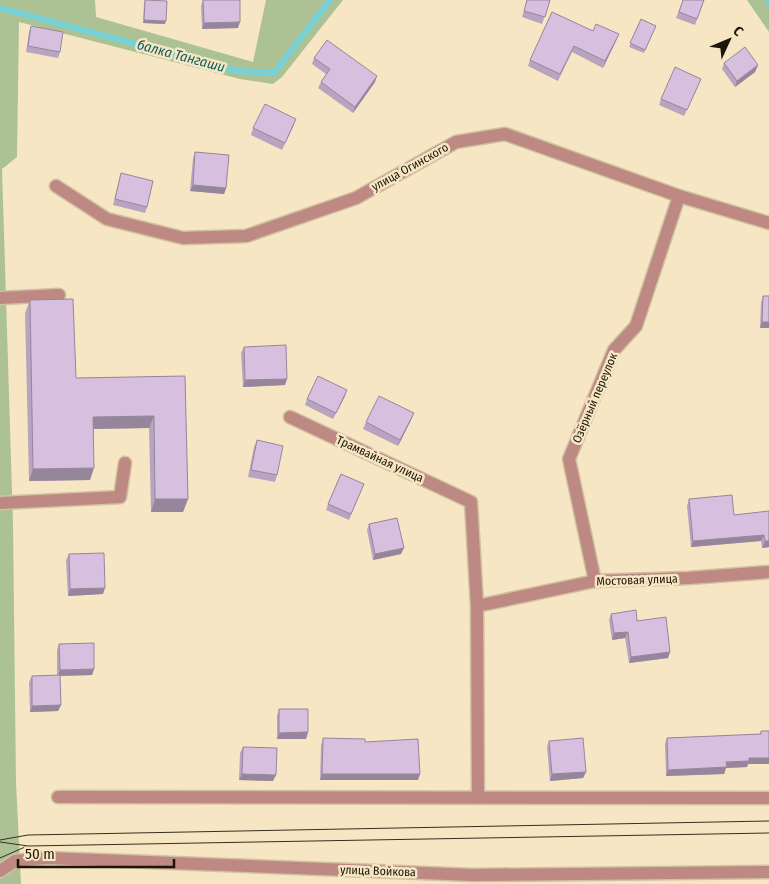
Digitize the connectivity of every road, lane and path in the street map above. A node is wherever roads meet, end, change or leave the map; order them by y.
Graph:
1 (56, 186) dead end
2 (678, 196) junction
3 (769, 223) edge
4 (59, 294) dead end
5 (0, 298) edge
6 (290, 417) dead end
7 (125, 464) dead end
8 (0, 503) edge
9 (769, 572) edge
10 (595, 581) junction
11 (477, 606) junction
12 (58, 797) dead end
13 (478, 798) junction
14 (769, 798) edge
15 (0, 871) edge
16 (769, 872) edge

1 - 2 street, улица Огинского
2 - 3 street, улица Огинского
2 - 10 street, Озёрный переулок
4 - 5 street
6 - 11 street, Трамвайная улица
7 - 8 street
9 - 10 street, Мостовая улица
10 - 11 street, Мостовая улица
11 - 13 street
12 - 13 street
13 - 14 street
15 - 16 street, улица Войкова

